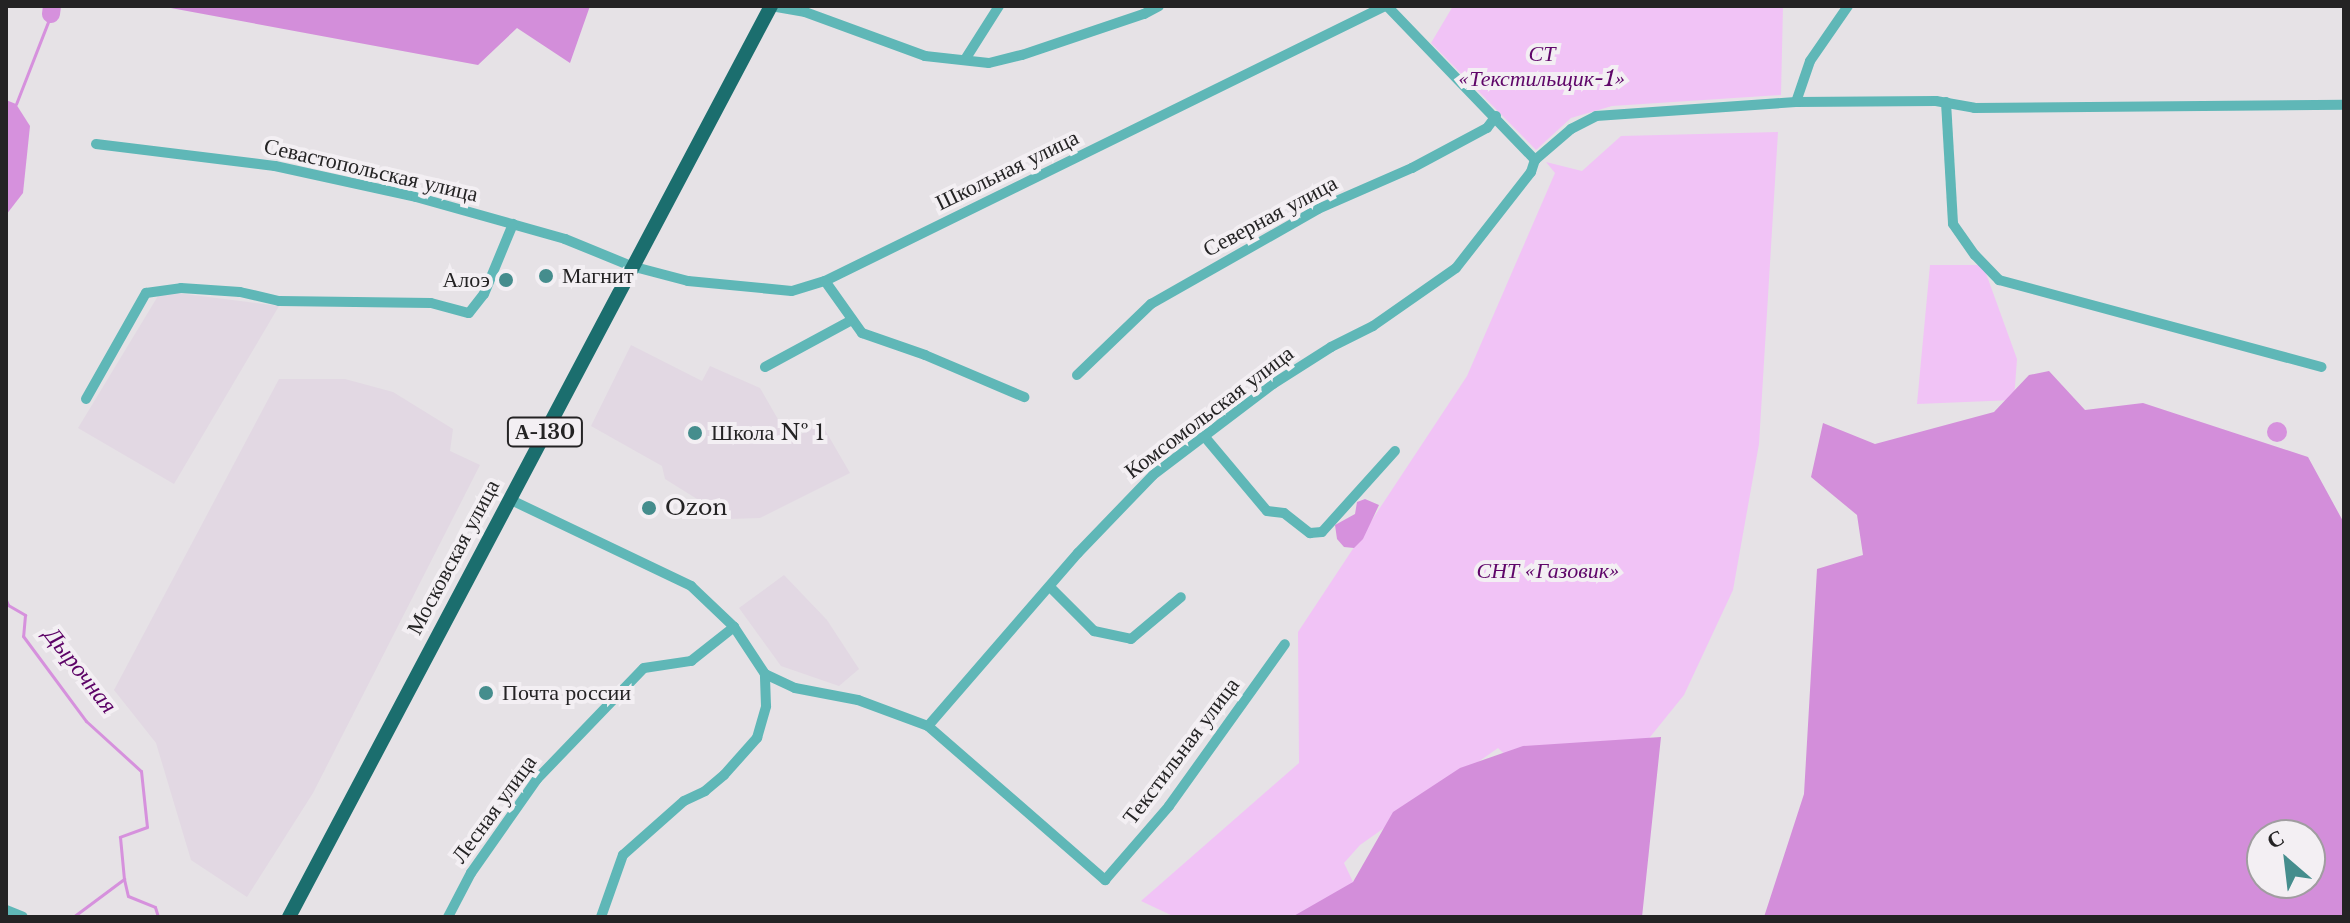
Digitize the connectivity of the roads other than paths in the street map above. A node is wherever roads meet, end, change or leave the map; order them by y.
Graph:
1 (771, 6) edge
2 (999, 6) edge
3 (1159, 6) edge
4 (1386, 6) edge
5 (1848, 6) edge
6 (966, 58) junction
7 (1796, 102) junction
8 (1946, 102) junction
9 (2344, 105) edge
10 (1496, 116) junction
11 (96, 144) dead end
12 (1535, 160) junction
13 (513, 224) junction
14 (631, 266) junction
15 (825, 281) junction
16 (852, 320) junction
17 (765, 367) dead end
18 (2321, 367) dead end
19 (1077, 375) dead end
20 (1024, 397) dead end
21 (86, 399) dead end
22 (1204, 436) junction
23 (1395, 451) dead end
24 (509, 499) junction
25 (1051, 588) junction
26 (1181, 597) dead end
27 (734, 627) junction
28 (1285, 644) dead end
29 (765, 674) junction
30 (928, 726) junction
31 (6, 910) edge
32 (23, 917) edge
33 (289, 917) edge
34 (448, 917) edge
35 (601, 917) edge

1 - 6 street
1 - 14 highway, Московская улица / А-130
2 - 6 street
3 - 6 street
4 - 10 street
4 - 15 street, Школьная улица
5 - 7 street
7 - 8 street, Комсомольская улица
7 - 12 street, Комсомольская улица
8 - 9 street, Комсомольская улица
8 - 18 street
10 - 12 street
10 - 19 street, Северная улица
11 - 13 street, Севастопольская улица
12 - 22 street, Комсомольская улица
13 - 14 street, Севастопольская улица
13 - 21 street
14 - 15 street, Школьная улица
14 - 24 highway, Московская улица / А-130
15 - 16 street
16 - 17 street
16 - 20 street
22 - 23 street
22 - 25 street, Комсомольская улица
24 - 27 street
24 - 33 highway, Московская улица / А-130
25 - 26 street
25 - 30 street, Комсомольская улица
27 - 29 street
27 - 34 street, Лесная улица
28 - 30 street, Текстильная улица
29 - 30 street
29 - 35 street
31 - 32 street

